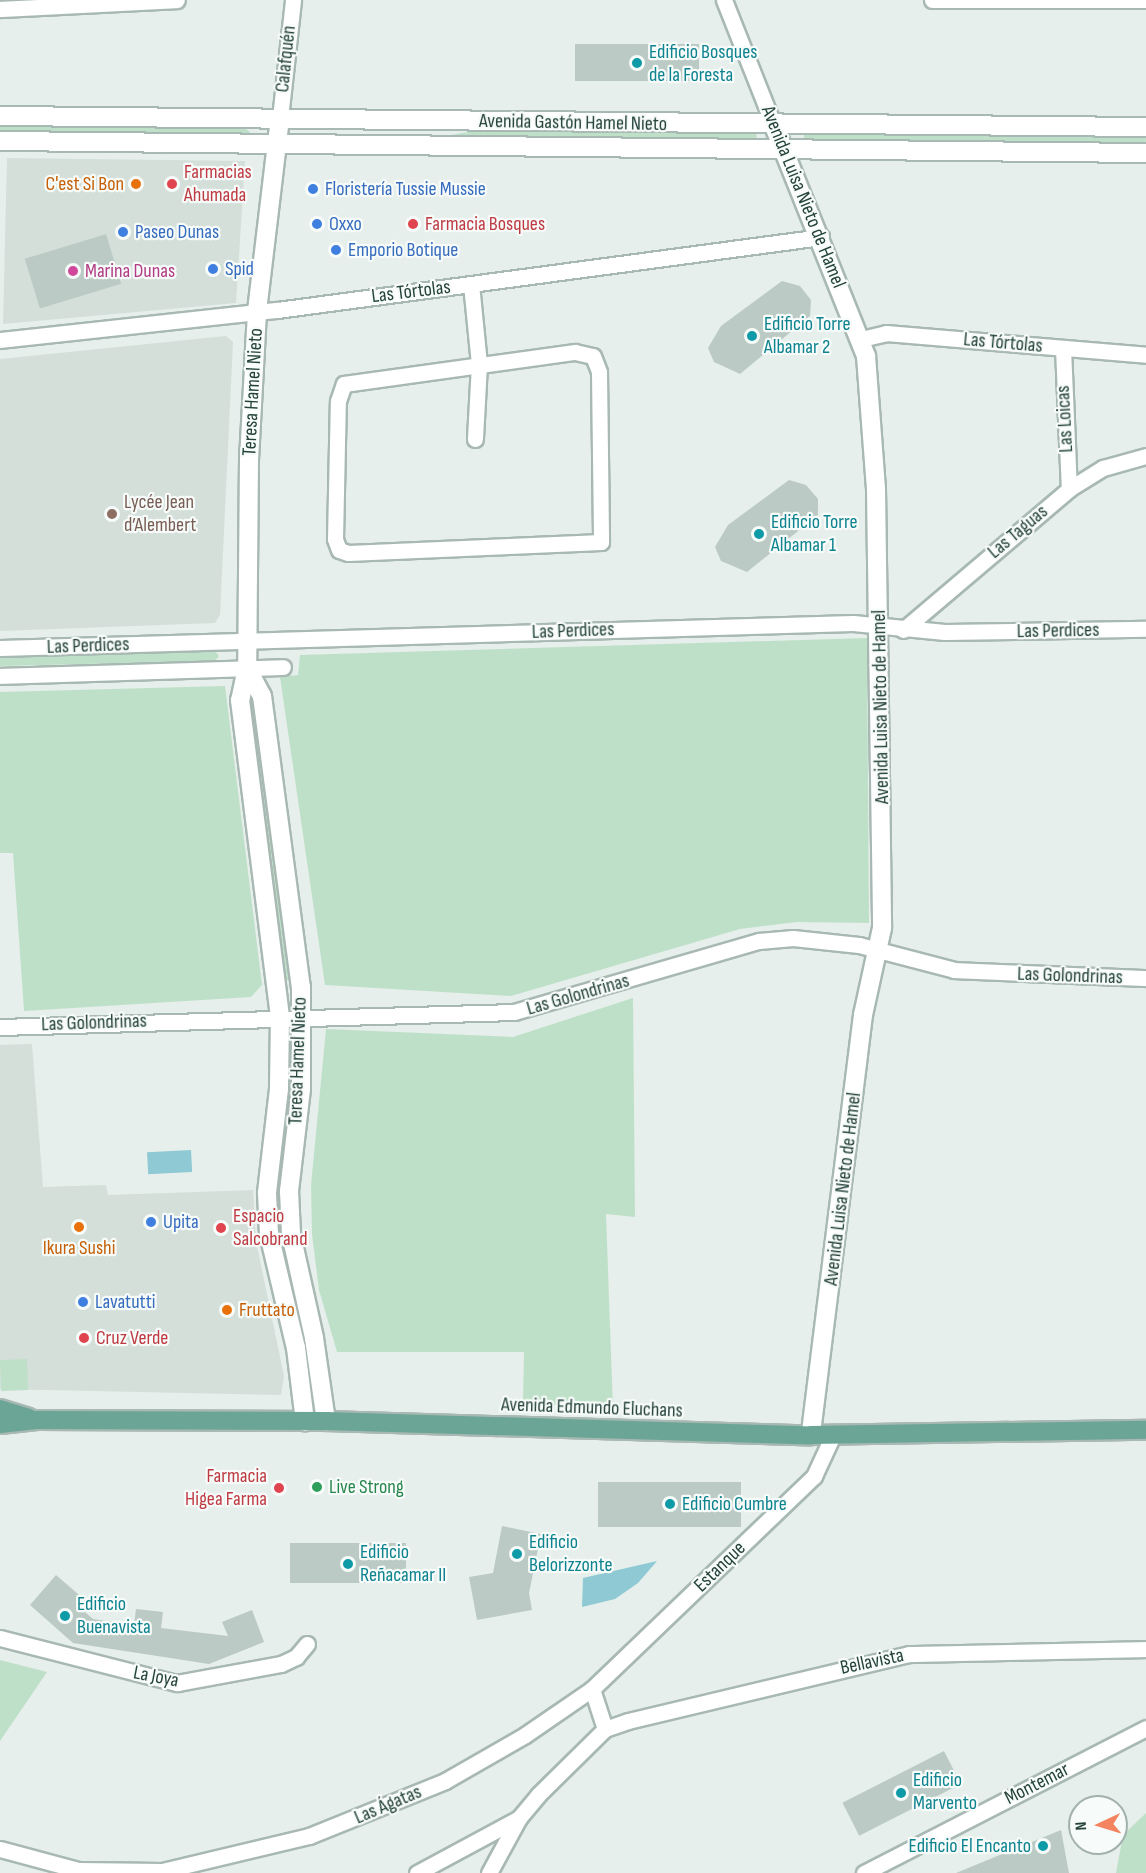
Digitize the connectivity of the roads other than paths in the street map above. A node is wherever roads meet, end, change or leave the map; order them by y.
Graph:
1 (177, 0) edge
2 (293, 0) edge
3 (724, 0) edge
4 (932, 0) edge
5 (1146, 0) edge
6 (975, 1) edge
7 (0, 9) edge
8 (0, 116) edge
9 (280, 118) junction
10 (774, 126) junction
11 (1146, 127) edge
12 (0, 141) edge
13 (277, 144) junction
14 (784, 149) junction
15 (1146, 153) edge
16 (821, 237) junction
17 (471, 284) junction
18 (257, 312) junction
19 (861, 339) junction
20 (0, 340) edge
21 (1063, 348) junction
22 (1146, 355) edge
23 (478, 364) junction
24 (475, 439) dead end
25 (1146, 456) edge
26 (1069, 489) junction
27 (880, 625) junction
28 (1146, 629) edge
29 (903, 630) junction
30 (245, 640) junction
31 (0, 648) edge
32 (283, 667) dead end
33 (247, 668) junction
34 (0, 676) edge
35 (880, 951) junction
36 (1146, 978) edge
37 (303, 1015) junction
38 (280, 1016) junction
39 (0, 1027) edge
40 (0, 1409) edge
41 (37, 1420) junction
42 (305, 1421) junction
43 (326, 1421) junction
44 (0, 1424) edge
45 (1146, 1430) edge
46 (811, 1436) junction
47 (833, 1436) junction
48 (0, 1638) edge
49 (307, 1644) dead end
50 (1146, 1649) edge
51 (592, 1689) junction
52 (1146, 1728) edge
53 (605, 1730) junction
54 (519, 1818) junction
55 (0, 1849) edge
56 (160, 1872) edge
57 (417, 1873) edge
58 (489, 1873) edge
59 (864, 1873) edge

1 - 7 street
2 - 9 street, Calafquén
3 - 10 street, Avenida Luisa Nieto de Hamel
4 - 6 street
5 - 6 street
8 - 9 main road, Avenida Gastón Hamel Nieto
9 - 10 main road, Avenida Gastón Hamel Nieto
9 - 13 main road, Teresa Hamel Nieto
10 - 11 main road, Avenida Gastón Hamel Nieto
10 - 14 main road, Avenida Luisa Nieto de Hamel
12 - 13 main road, Avenida Gastón Hamel Nieto
13 - 14 main road, Avenida Gastón Hamel Nieto
13 - 18 main road, Teresa Hamel Nieto
14 - 15 main road, Avenida Gastón Hamel Nieto
14 - 16 main road, Avenida Luisa Nieto de Hamel
16 - 17 street, Las Tórtolas
16 - 19 main road, Avenida Luisa Nieto de Hamel
17 - 18 street, Las Tórtolas
17 - 23 street
18 - 20 street, Las Tórtolas
18 - 30 main road, Teresa Hamel Nieto
19 - 21 street, Las Tórtolas
19 - 27 main road, Avenida Luisa Nieto de Hamel
21 - 22 street, Las Tórtolas
21 - 26 street, Las Loicas
23 - 23 street
23 - 24 street
25 - 26 street, Las Taguas
26 - 29 street, Las Taguas
27 - 29 street, Las Perdices
27 - 30 street, Las Perdices
27 - 35 main road, Avenida Luisa Nieto de Hamel
28 - 29 street, Las Perdices
30 - 31 street, Las Perdices
30 - 33 main road, Teresa Hamel Nieto
32 - 33 street, Las Perdices
33 - 34 street, Las Perdices
33 - 37 main road, Teresa Hamel Nieto
33 - 38 main road, Teresa Hamel Nieto
35 - 36 street, Las Golondrinas
35 - 37 street, Las Golondrinas
35 - 46 main road, Avenida Luisa Nieto de Hamel
37 - 38 street, Las Golondrinas
37 - 43 main road, Teresa Hamel Nieto
38 - 39 street, Las Golondrinas
38 - 42 main road, Teresa Hamel Nieto
40 - 41 main road, Avenida Edmundo Eluchans
41 - 42 main road, Avenida Edmundo Eluchans
41 - 44 main road, Avenida Edmundo Eluchans
42 - 43 main road, Avenida Edmundo Eluchans
43 - 46 main road, Avenida Edmundo Eluchans
45 - 47 main road, Avenida Edmundo Eluchans
46 - 47 main road, Avenida Edmundo Eluchans
47 - 51 street, Estanque
48 - 49 street, La Joya
50 - 53 street, Bellavista
51 - 53 street
51 - 56 street, Las Ágatas
52 - 59 street, Montemar
53 - 54 street
54 - 57 street
54 - 58 street
55 - 56 street, Las Ágatas

